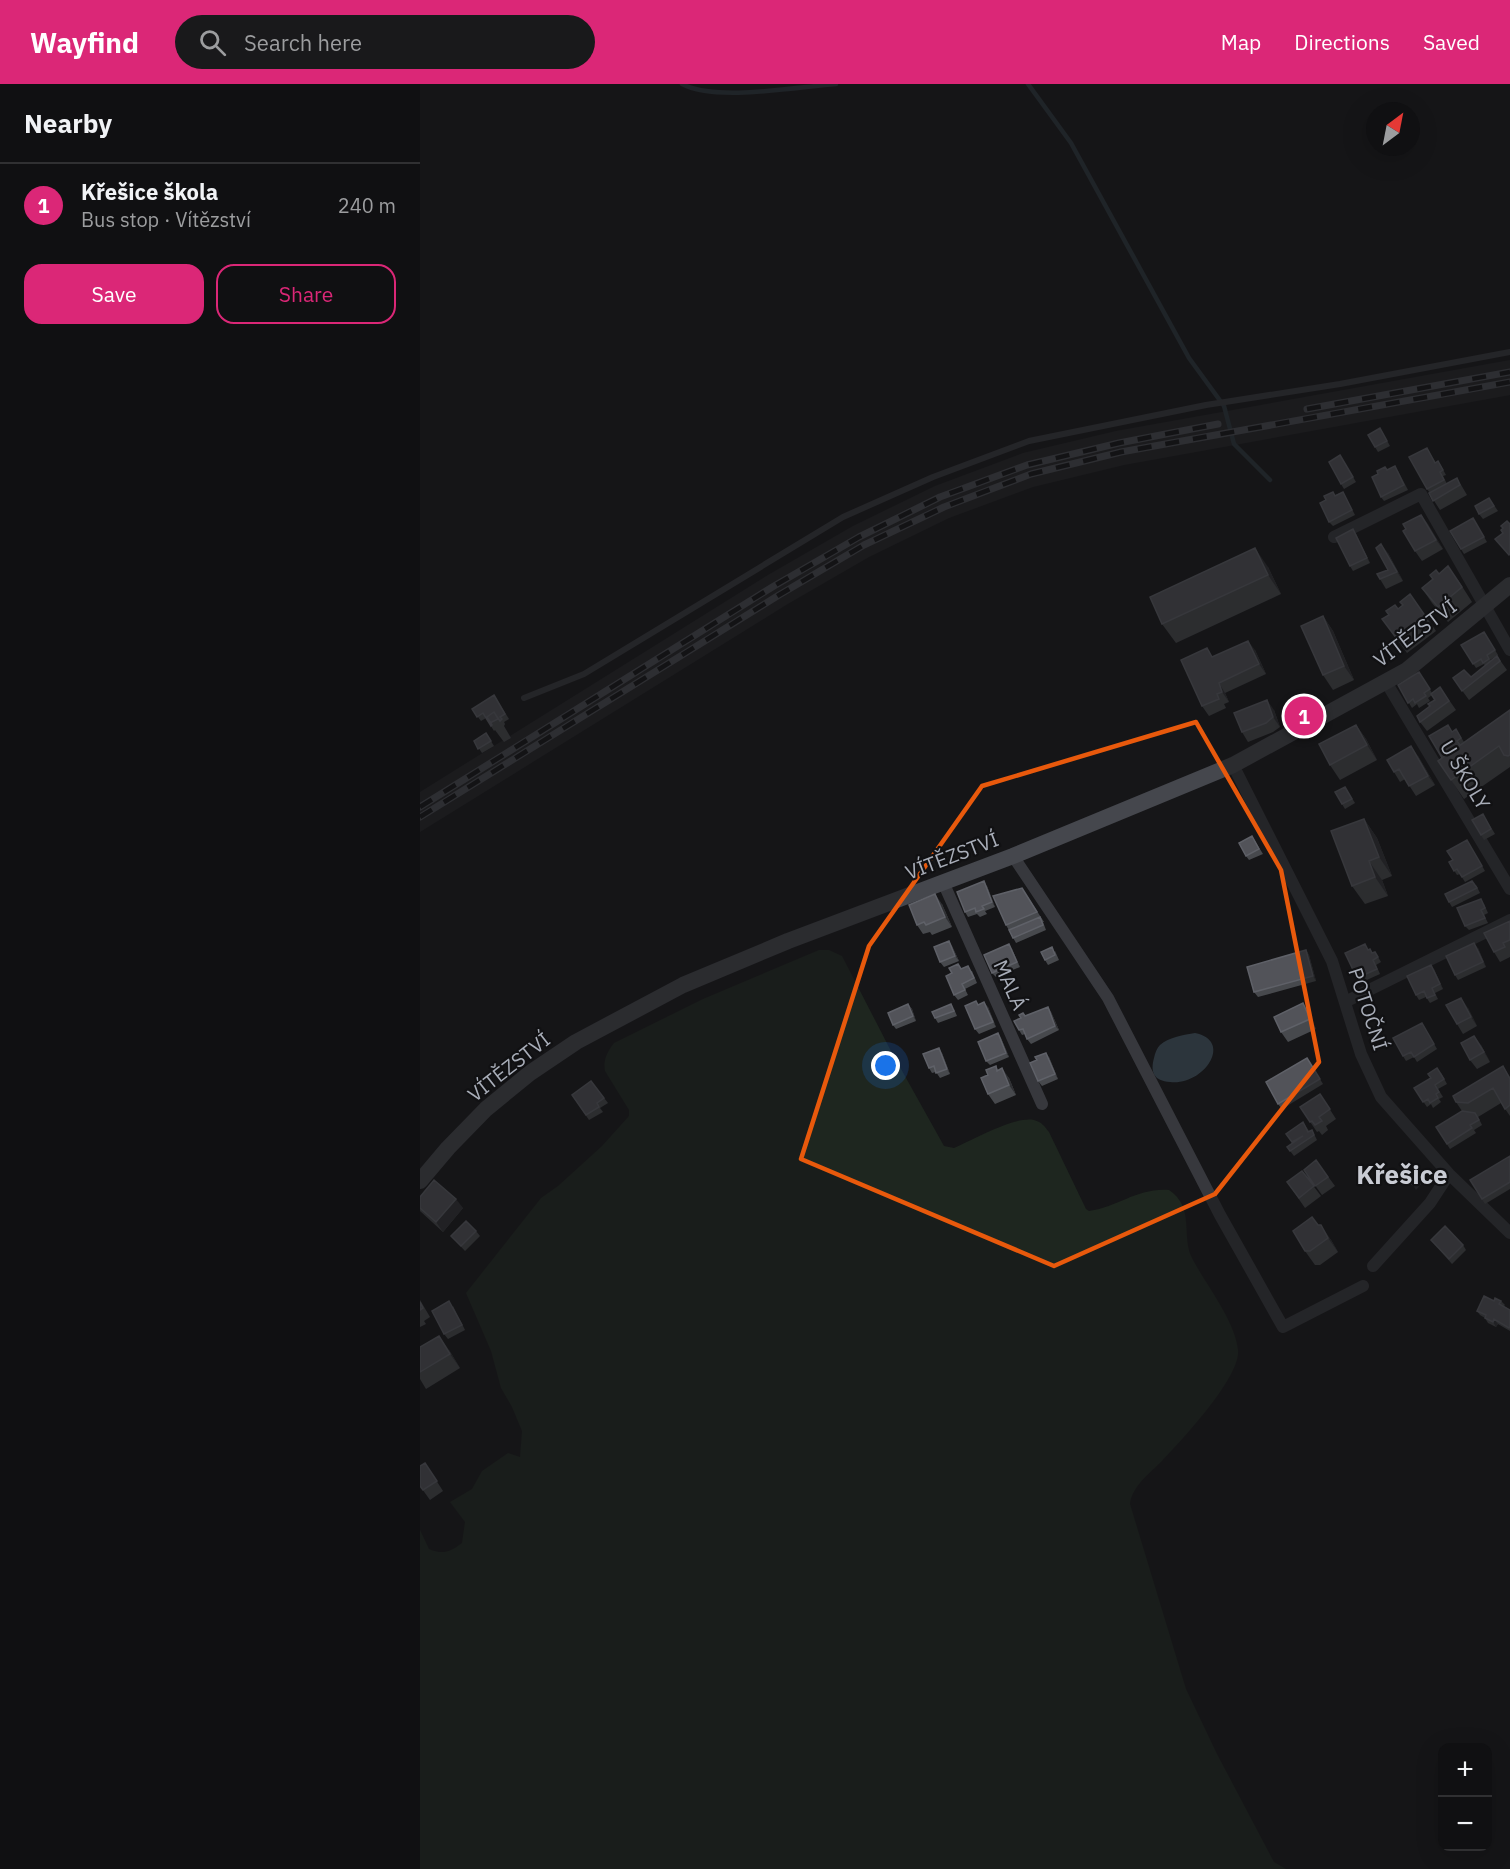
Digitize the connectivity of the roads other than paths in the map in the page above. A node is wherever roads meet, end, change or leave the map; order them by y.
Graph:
1 (1510, 352) edge
2 (1334, 537) edge
3 (1510, 585) edge
4 (1486, 605) junction
5 (1510, 650) edge
6 (1386, 682) junction
7 (524, 698) dead end
8 (1233, 765) junction
9 (1013, 856) junction
10 (943, 882) junction
11 (1510, 888) edge
12 (1510, 920) edge
13 (1345, 1002) junction
14 (1042, 1104) dead end
15 (1449, 1174) junction
16 (420, 1180) edge
17 (1510, 1233) edge
18 (1373, 1266) dead end
19 (1363, 1286) dead end

1 - 7 lane
2 - 4 street
3 - 4 main road, VÍTĚZSTVÍ
4 - 5 street
4 - 6 main road, VÍTĚZSTVÍ
6 - 8 main road, VÍTĚZSTVÍ
6 - 11 street, U ŠKOLY
8 - 9 main road, VÍTĚZSTVÍ
8 - 13 street, POTOČNÍ
9 - 10 main road, VÍTĚZSTVÍ
9 - 19 street
10 - 14 street, MALÁ
10 - 16 main road, VÍTĚZSTVÍ
12 - 13 street
13 - 15 street, POTOČNÍ
15 - 17 street, POTOČNÍ
15 - 18 street

